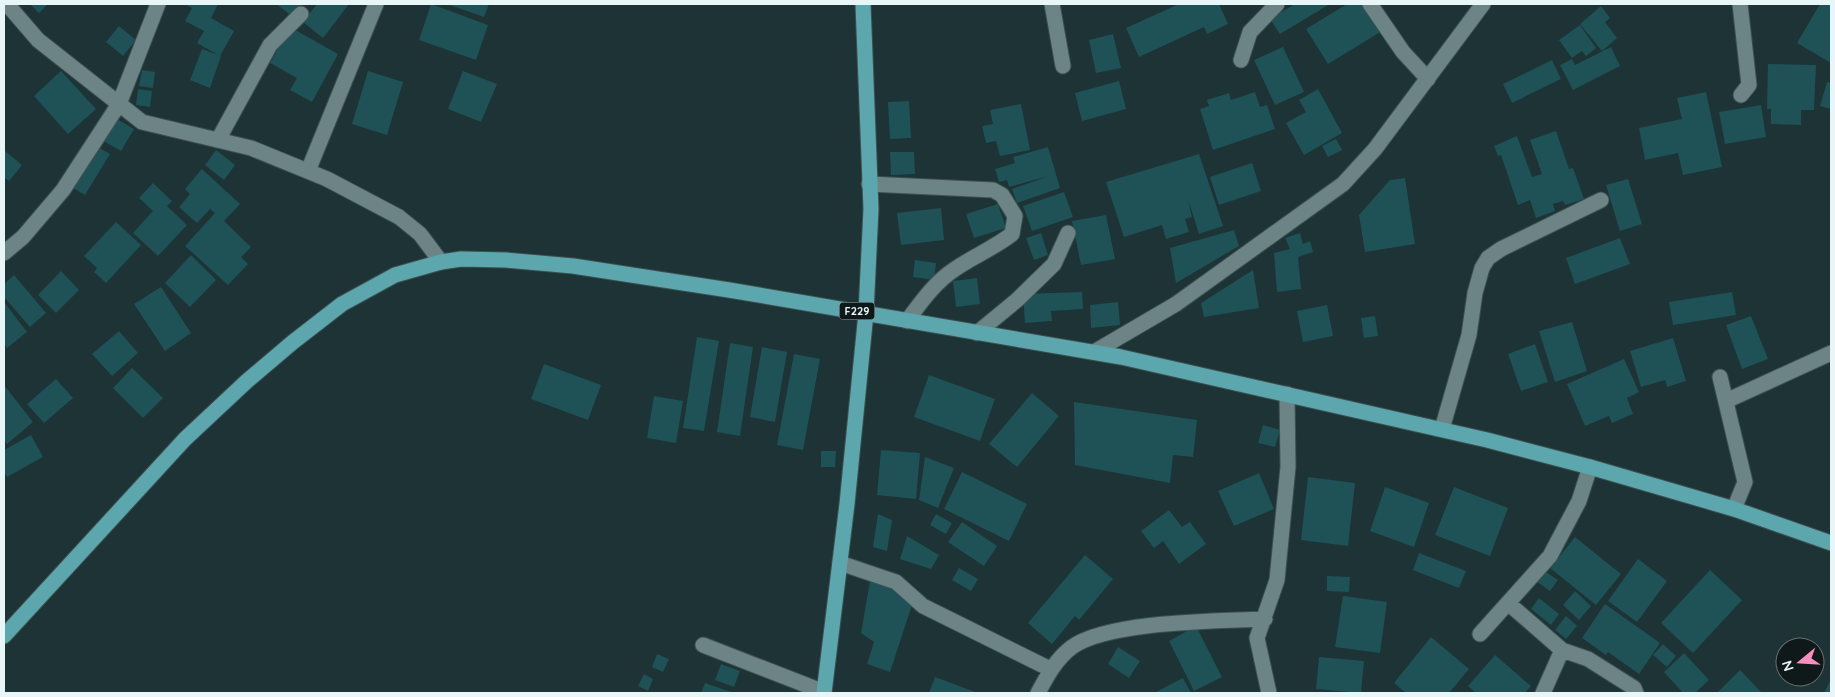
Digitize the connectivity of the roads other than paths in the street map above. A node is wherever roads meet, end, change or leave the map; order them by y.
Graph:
1 (7, 4) edge
2 (158, 4) edge
3 (376, 4) edge
4 (863, 4) edge
5 (1052, 4) edge
6 (1277, 4) edge
7 (1370, 4) edge
8 (1483, 4) edge
9 (1740, 4) edge
10 (301, 14) dead end
11 (1241, 60) dead end
12 (1063, 66) dead end
13 (1428, 79) junction
14 (1741, 95) dead end
15 (119, 104) junction
16 (218, 140) junction
17 (308, 171) junction
18 (870, 184) junction
19 (1601, 200) dead end
20 (1068, 233) dead end
21 (4, 253) edge
22 (441, 262) junction
23 (866, 313) junction
24 (907, 321) junction
25 (978, 333) junction
26 (1094, 352) junction
27 (1831, 353) edge
28 (1720, 377) dead end
29 (1287, 394) junction
30 (1726, 401) junction
31 (1442, 429) junction
32 (1590, 467) junction
33 (1734, 509) junction
34 (1831, 543) edge
35 (840, 563) junction
36 (1508, 603) junction
37 (1265, 619) junction
38 (1480, 634) dead end
39 (4, 636) edge
40 (703, 645) dead end
41 (1562, 650) junction
42 (1050, 669) junction
43 (824, 693) edge
44 (1038, 693) edge
45 (1269, 693) edge
46 (1543, 693) edge
47 (1636, 693) edge

1 - 15 street
2 - 15 street
3 - 17 street
4 - 18 main road
5 - 12 street
6 - 11 street
7 - 13 street
8 - 13 street
9 - 14 street
10 - 16 street
13 - 26 street
15 - 16 street
15 - 21 street
16 - 17 street
17 - 22 street
18 - 23 main road
18 - 24 street
19 - 31 street
20 - 25 street
22 - 23 main road, F229
22 - 39 main road, F229
23 - 24 main road, F229
23 - 35 main road
24 - 25 main road, F229
25 - 26 main road, F229
26 - 29 main road, F229
27 - 30 street
28 - 30 street
29 - 31 main road, F229
29 - 37 street
30 - 33 street
31 - 32 main road, F229
32 - 33 main road, F229
32 - 36 street
33 - 34 main road, F229
35 - 42 street
35 - 43 main road
36 - 38 street
36 - 41 street
37 - 42 street
37 - 45 street
40 - 43 street
41 - 46 street
41 - 47 street
42 - 44 street

